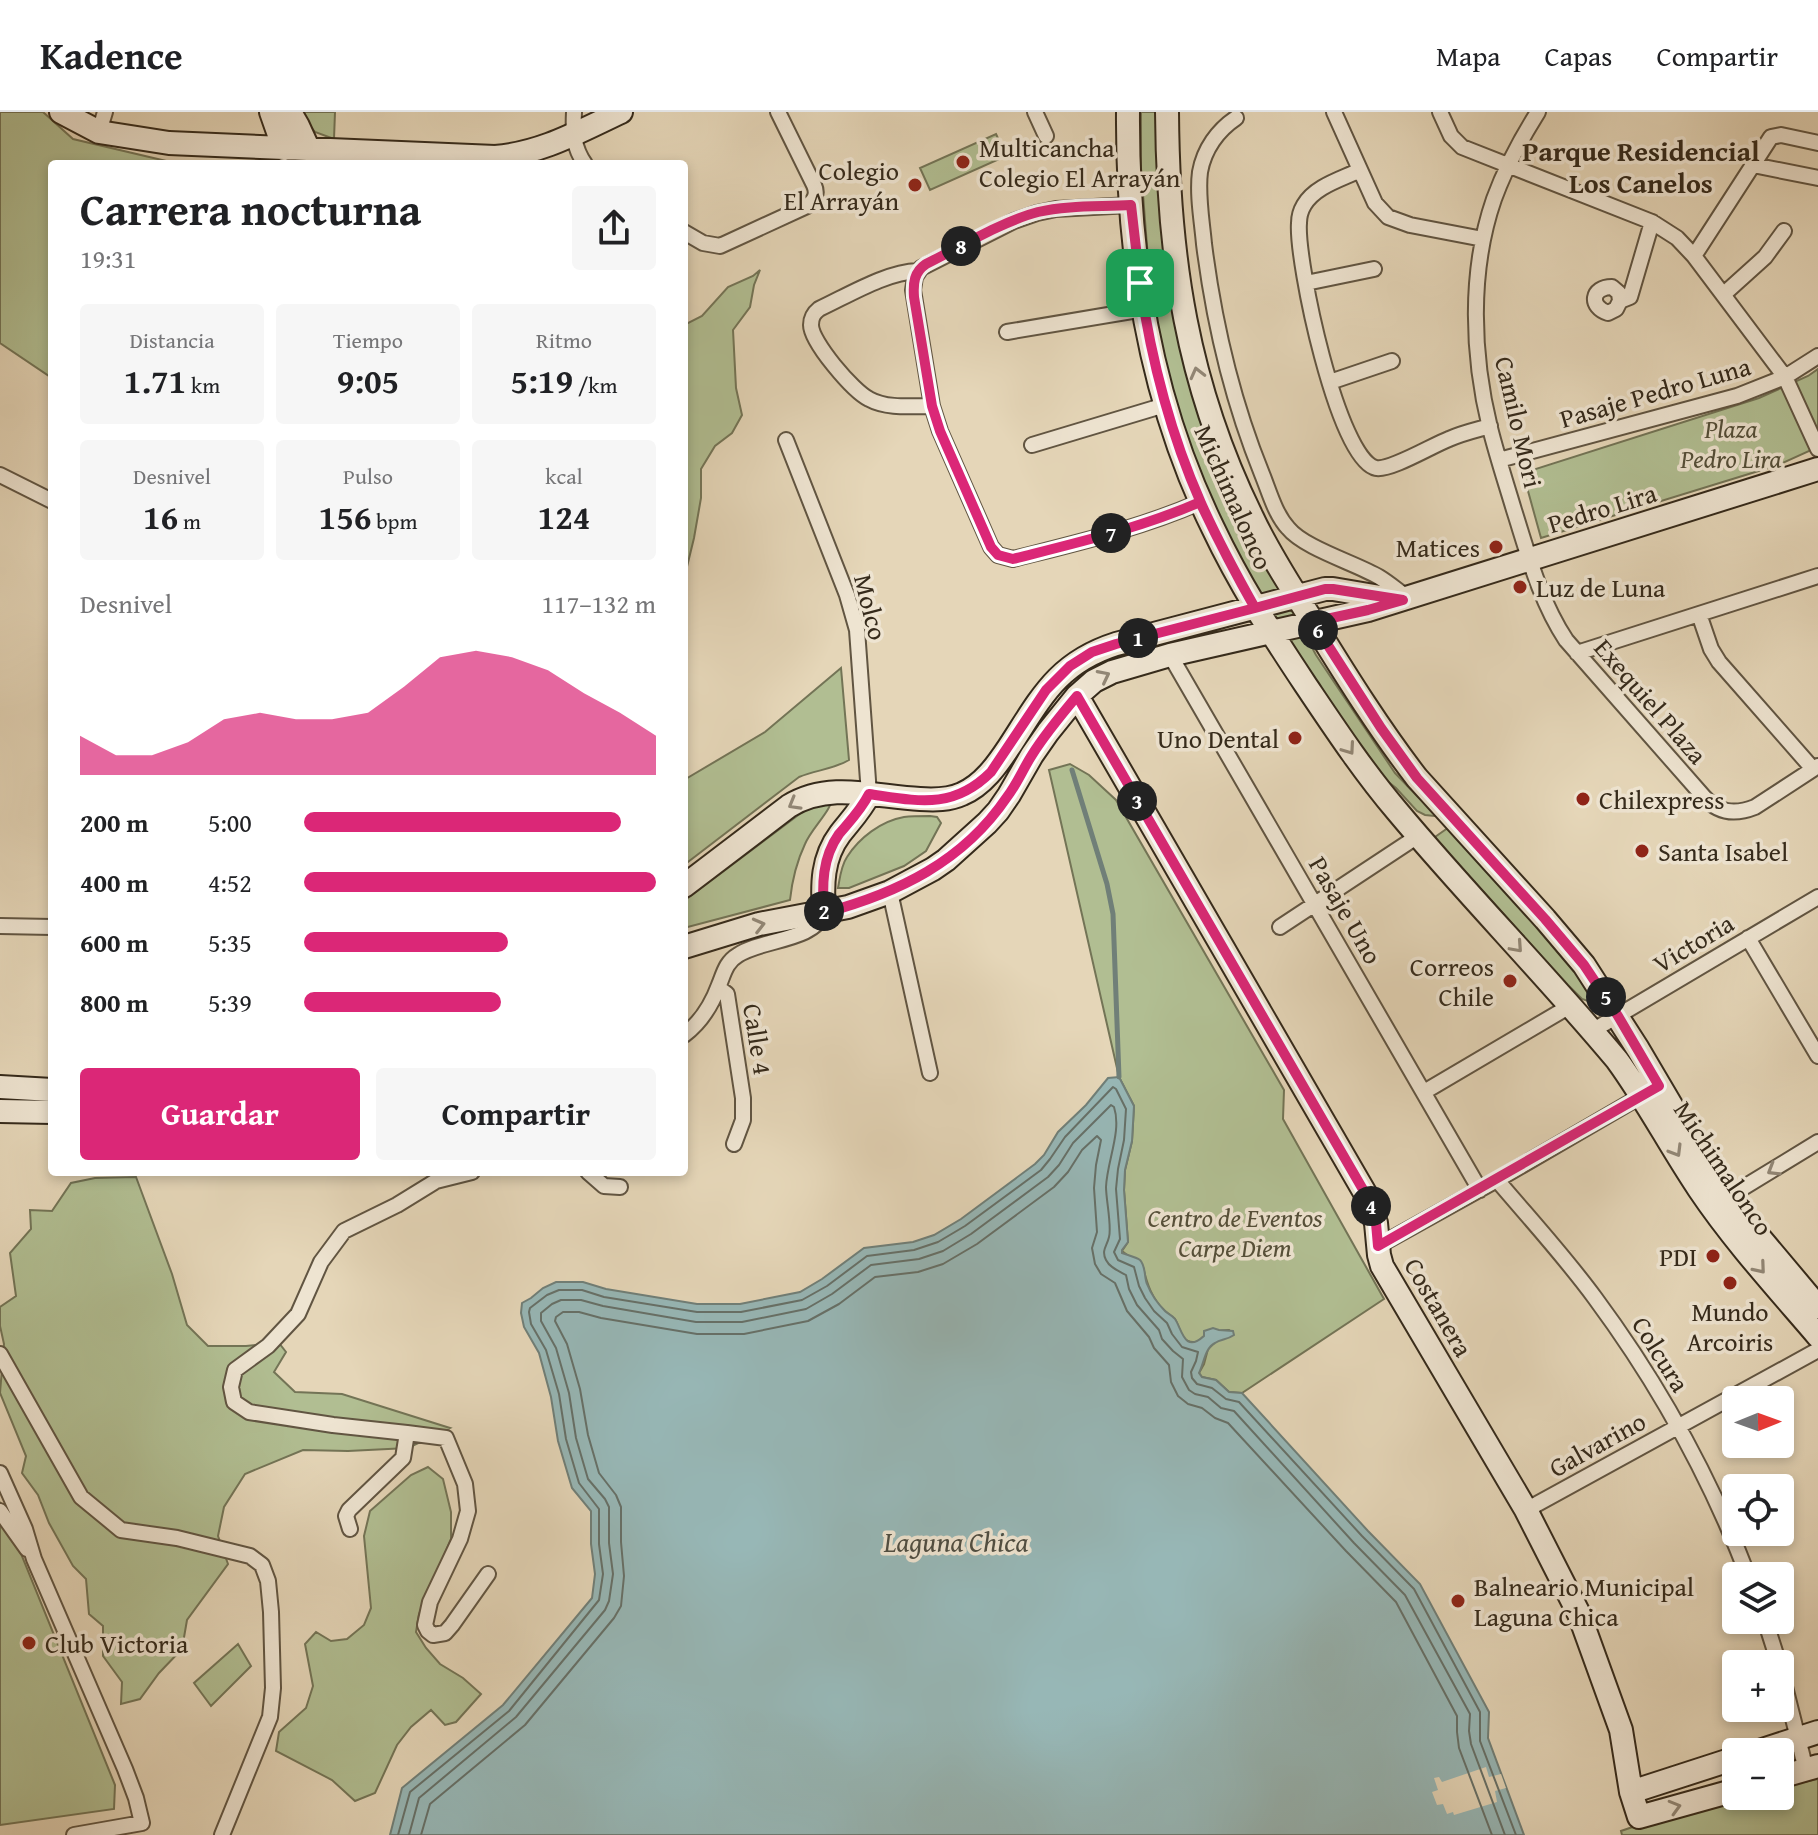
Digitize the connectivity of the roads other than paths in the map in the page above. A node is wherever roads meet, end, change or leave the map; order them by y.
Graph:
1 (61, 112) edge
2 (271, 112) edge
3 (290, 112) edge
4 (574, 112) edge
5 (621, 112) edge
6 (778, 112) edge
7 (1035, 112) edge
8 (1128, 112) edge
9 (1167, 112) edge
10 (1334, 112) edge
11 (1440, 112) edge
12 (1538, 112) edge
13 (1236, 118) dead end
14 (102, 122) edge
15 (573, 135) junction
16 (1046, 136) dead end
17 (1818, 143) edge
18 (284, 149) junction
19 (309, 150) junction
20 (582, 160) edge
21 (1753, 165) junction
22 (1508, 166) junction
23 (1360, 170) junction
24 (1818, 178) edge
25 (1131, 205) junction
26 (1652, 222) junction
27 (1784, 231) dead end
28 (688, 234) edge
29 (1483, 239) junction
30 (1694, 256) junction
31 (1374, 269) dead end
32 (918, 271) junction
33 (1306, 283) junction
34 (1724, 294) junction
35 (1620, 301) dead end
36 (1144, 309) junction
37 (1007, 332) dead end
38 (1818, 356) edge
39 (1392, 361) dead end
40 (1785, 377) junction
41 (1330, 382) junction
42 (1165, 405) junction
43 (932, 406) junction
44 (1490, 426) junction
45 (786, 440) dead end
46 (1032, 445) dead end
47 (1818, 449) edge
48 (1499, 460) junction
49 (1818, 469) edge
50 (0, 475) edge
51 (48, 499) edge
52 (1200, 502) junction
53 (1530, 560) junction
54 (1818, 576) edge
55 (1296, 597) junction
56 (1405, 599) junction
57 (1255, 608) junction
58 (1699, 614) junction
59 (1313, 622) junction
60 (1270, 632) junction
61 (1577, 653) junction
62 (1170, 655) junction
63 (1077, 696) junction
64 (1816, 768) edge
65 (869, 794) junction
66 (963, 794) junction
67 (987, 823) junction
68 (1418, 836) junction
69 (688, 883) edge
70 (890, 892) junction
71 (1818, 897) edge
72 (1315, 905) junction
73 (824, 913) junction
74 (0, 926) edge
75 (48, 927) edge
76 (1280, 927) dead end
77 (1748, 938) junction
78 (688, 946) edge
79 (719, 988) junction
80 (1570, 1006) junction
81 (1618, 1016) junction
82 (1592, 1031) junction
83 (688, 1032) edge
84 (1818, 1056) edge
85 (930, 1073) dead end
86 (0, 1087) edge
87 (48, 1090) edge
88 (1650, 1091) junction
89 (1424, 1092) junction
90 (0, 1111) edge
91 (48, 1112) edge
92 (1818, 1142) edge
93 (734, 1144) dead end
94 (593, 1176) edge
95 (439, 1177) edge
96 (1497, 1180) junction
97 (620, 1187) dead end
98 (1480, 1190) junction
99 (1720, 1202) junction
100 (1378, 1246) junction
101 (1818, 1307) edge
102 (1818, 1336) edge
103 (1818, 1350) edge
104 (0, 1354) edge
105 (1678, 1427) junction
106 (407, 1433) junction
107 (0, 1473) edge
108 (1526, 1510) junction
109 (0, 1511) edge
110 (350, 1529) dead end
111 (34, 1559) junction
112 (1742, 1562) edge
113 (488, 1574) dead end
114 (1794, 1700) edge
115 (1808, 1735) edge
116 (1722, 1763) edge
117 (1812, 1768) edge
118 (1631, 1792) junction
119 (1722, 1794) edge
120 (74, 1835) edge
121 (222, 1835) edge

1 - 14 street
2 - 18 street
3 - 19 street
4 - 15 street
5 - 15 street
6 - 28 street
7 - 16 street
8 - 25 street, Michimalonco
55 -> 9 street, Michimalonco
10 - 23 street
11 - 22 street
12 - 22 street, Camilo Mori
13 - 56 street
14 - 18 street
15 - 19 street
15 - 20 street
17 - 21 street
18 - 19 street
21 - 24 street
21 - 30 street
22 - 26 street
22 - 29 street, Camilo Mori
23 - 29 street
23 - 33 street
25 - 32 street
25 - 36 street, Michimalonco
26 - 30 street
26 - 35 street
27 - 34 street
29 - 44 street, Camilo Mori
30 - 34 street
31 - 33 street
32 - 43 street
32 - 43 street
33 - 41 street
34 - 40 street
36 - 37 street
36 - 42 street, Michimalonco
38 - 40 street, Pasaje Pedro Luna
39 - 41 street
40 - 47 street
40 - 48 street, Pasaje Pedro Luna
41 - 44 street
42 - 46 street
42 - 52 street, Michimalonco
43 - 52 street
44 - 48 street, Camilo Mori
45 - 65 street, Molco
48 - 53 street, Camilo Mori
49 - 53 street, Pedro Lira
50 - 51 street
52 - 57 street, Michimalonco
53 - 56 street, Pedro Lira
53 - 61 street, Exequiel Plaza
54 - 58 street
55 - 56 street
55 - 57 street
55 - 59 street, Michimalonco
56 - 59 street, Pedro Lira
57 - 60 street, Michimalonco
57 - 66 street
58 - 61 street
58 - 64 street
59 - 60 street, Pedro Lira
59 - 81 street, Michimalonco
60 - 62 street, Pedro Lira
60 -> 68 street, Michimalonco
61 - 64 street, Exequiel Plaza
63 -> 62 street, Pedro Lira
62 - 72 street, Pasaje Uno
63 - 67 street, Pedro Lira
63 - 100 street, Costanera
65 - 66 street
65 -> 69 street
65 - 73 street
66 - 67 street
67 - 70 street, Pedro Lira
68 - 72 street
68 -> 80 street, Michimalonco
70 - 73 street, Pedro Lira
70 - 85 street
71 - 77 street, Victoria
72 - 76 street
72 - 89 street, Pasaje Uno
78 -> 73 street, Pedro Lira
73 - 79 street, Calle 4
74 - 75 street
77 - 81 street, Victoria
77 - 84 street
79 - 83 street
79 - 93 street, Calle 4
80 - 82 street, Michimalonco
80 - 89 street
81 - 82 street, Victoria
81 - 88 street, Michimalonco
82 - 88 street, Michimalonco
86 - 87 street
88 - 96 street
88 - 99 street, Michimalonco
89 - 98 street, Pasaje Uno
90 - 91 street
92 -> 99 street
94 - 97 street
95 - 106 street
96 - 98 street
96 - 105 street, Colcura
98 - 100 street
99 - 101 street, Michimalonco
99 -> 102 street, Michimalonco
100 - 108 street, Costanera
103 - 105 street, Galvarino
104 - 121 street
105 - 108 street, Galvarino
105 - 112 street, Colcura
106 - 110 street
106 - 113 street
107 - 111 street
108 - 118 street, Costanera
109 - 111 street
111 - 120 street
114 - 115 street
115 - 117 street
116 - 118 street
118 -> 119 street

